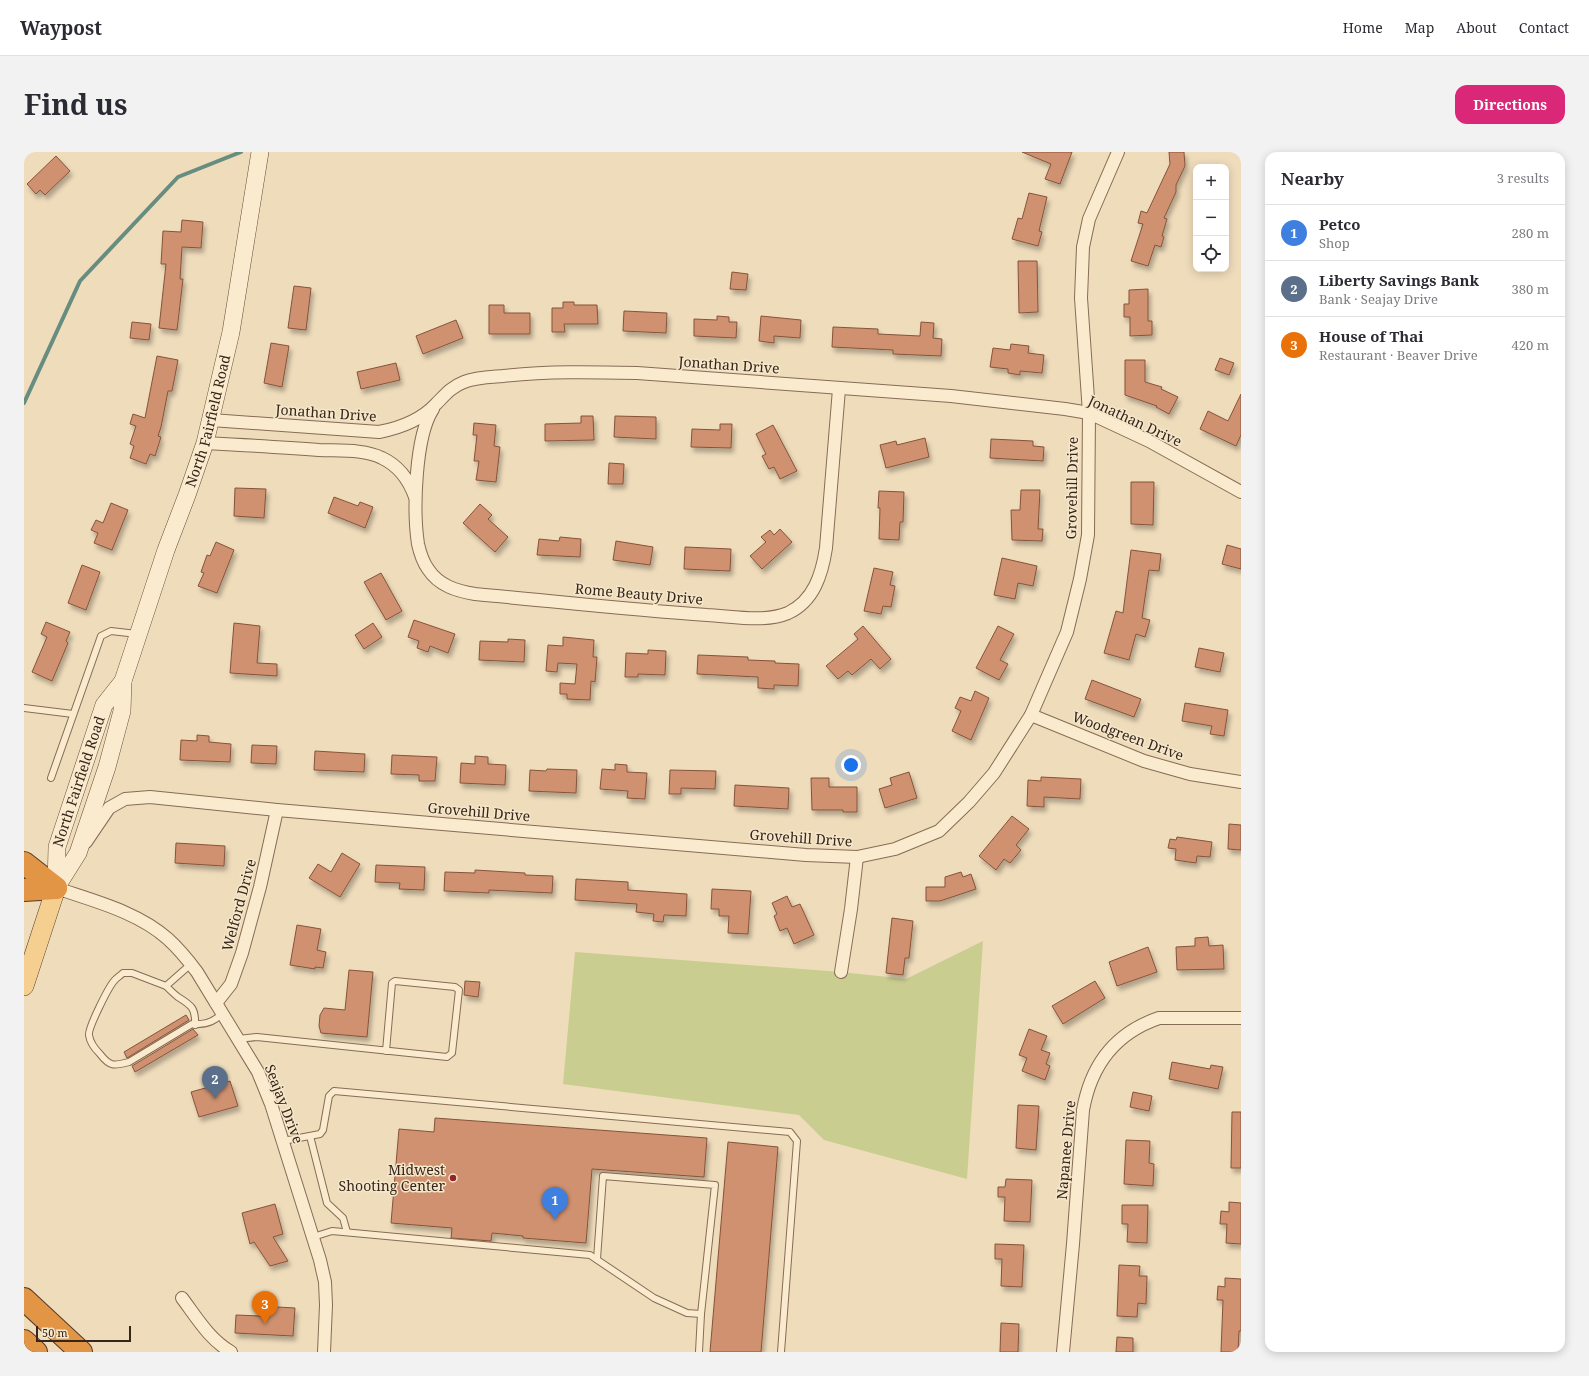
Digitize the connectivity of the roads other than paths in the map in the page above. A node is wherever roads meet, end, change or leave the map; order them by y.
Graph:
1 (260, 152) edge
2 (1118, 152) edge
3 (839, 389) junction
4 (436, 404) junction
5 (1089, 413) junction
6 (211, 420) junction
7 (205, 443) junction
8 (1241, 492) edge
9 (416, 505) junction
10 (138, 634) junction
11 (123, 681) junction
12 (24, 708) edge
13 (73, 714) junction
14 (1031, 715) junction
15 (51, 778) dead end
16 (1241, 782) edge
17 (277, 810) junction
18 (78, 854) junction
19 (857, 857) junction
20 (24, 863) edge
21 (56, 888) junction
22 (24, 890) edge
23 (191, 964) junction
24 (841, 972) dead end
25 (24, 986) edge
26 (166, 986) junction
27 (219, 1008) junction
28 (1241, 1018) edge
29 (196, 1025) junction
30 (238, 1039) junction
31 (386, 1051) junction
32 (310, 1136) junction
33 (283, 1141) junction
34 (347, 1232) junction
35 (313, 1237) junction
36 (597, 1259) junction
37 (182, 1298) dead end
38 (24, 1299) edge
39 (701, 1314) junction
40 (24, 1341) edge
41 (36, 1352) edge
42 (81, 1352) edge
43 (230, 1352) edge
44 (324, 1352) edge
45 (699, 1352) edge
46 (781, 1352) edge
47 (1063, 1352) edge

1 - 6 main road, North Fairfield Road
2 - 5 street, Grovehill Drive
3 - 4 street, Jonathan Drive
3 - 5 street, Jonathan Drive
3 - 9 street, Rome Beauty Drive
4 - 6 street, Jonathan Drive
4 - 9 street, Rome Beauty Drive
5 - 8 street, Jonathan Drive
5 - 14 street, Grovehill Drive
6 - 7 main road, North Fairfield Road
7 - 9 street
7 - 10 main road, North Fairfield Road
10 - 11 main road, North Fairfield Road
10 - 13 lane
11 - 18 main road, North Fairfield Road
11 - 21 main road, North Fairfield Road
12 - 13 lane
13 - 15 lane
14 - 16 street, Woodgreen Drive
14 - 19 street, Grovehill Drive
17 - 18 street, Grovehill Drive
17 - 19 street, Grovehill Drive
17 - 27 street, Welford Drive
18 - 21 main road, North Fairfield Road
19 - 24 street
20 - 21 highway
21 - 22 highway
21 - 23 street, Seajay Drive
21 - 25 main road, North Fairfield Road
23 - 26 lane
23 - 27 street, Seajay Drive
26 - 29 lane
26 - 29 lane
27 - 29 lane
27 - 30 street, Seajay Drive
28 - 47 street, Napanee Drive
30 - 31 lane
30 - 33 street, Seajay Drive
31 - 31 lane
32 - 33 lane
32 - 34 lane
32 - 46 lane
33 - 35 street, Seajay Drive
34 - 35 lane
34 - 36 lane
35 - 44 street, Seajay Drive
36 - 39 lane
36 - 39 lane
37 - 43 street
38 - 42 highway
39 - 45 lane
40 - 41 highway

